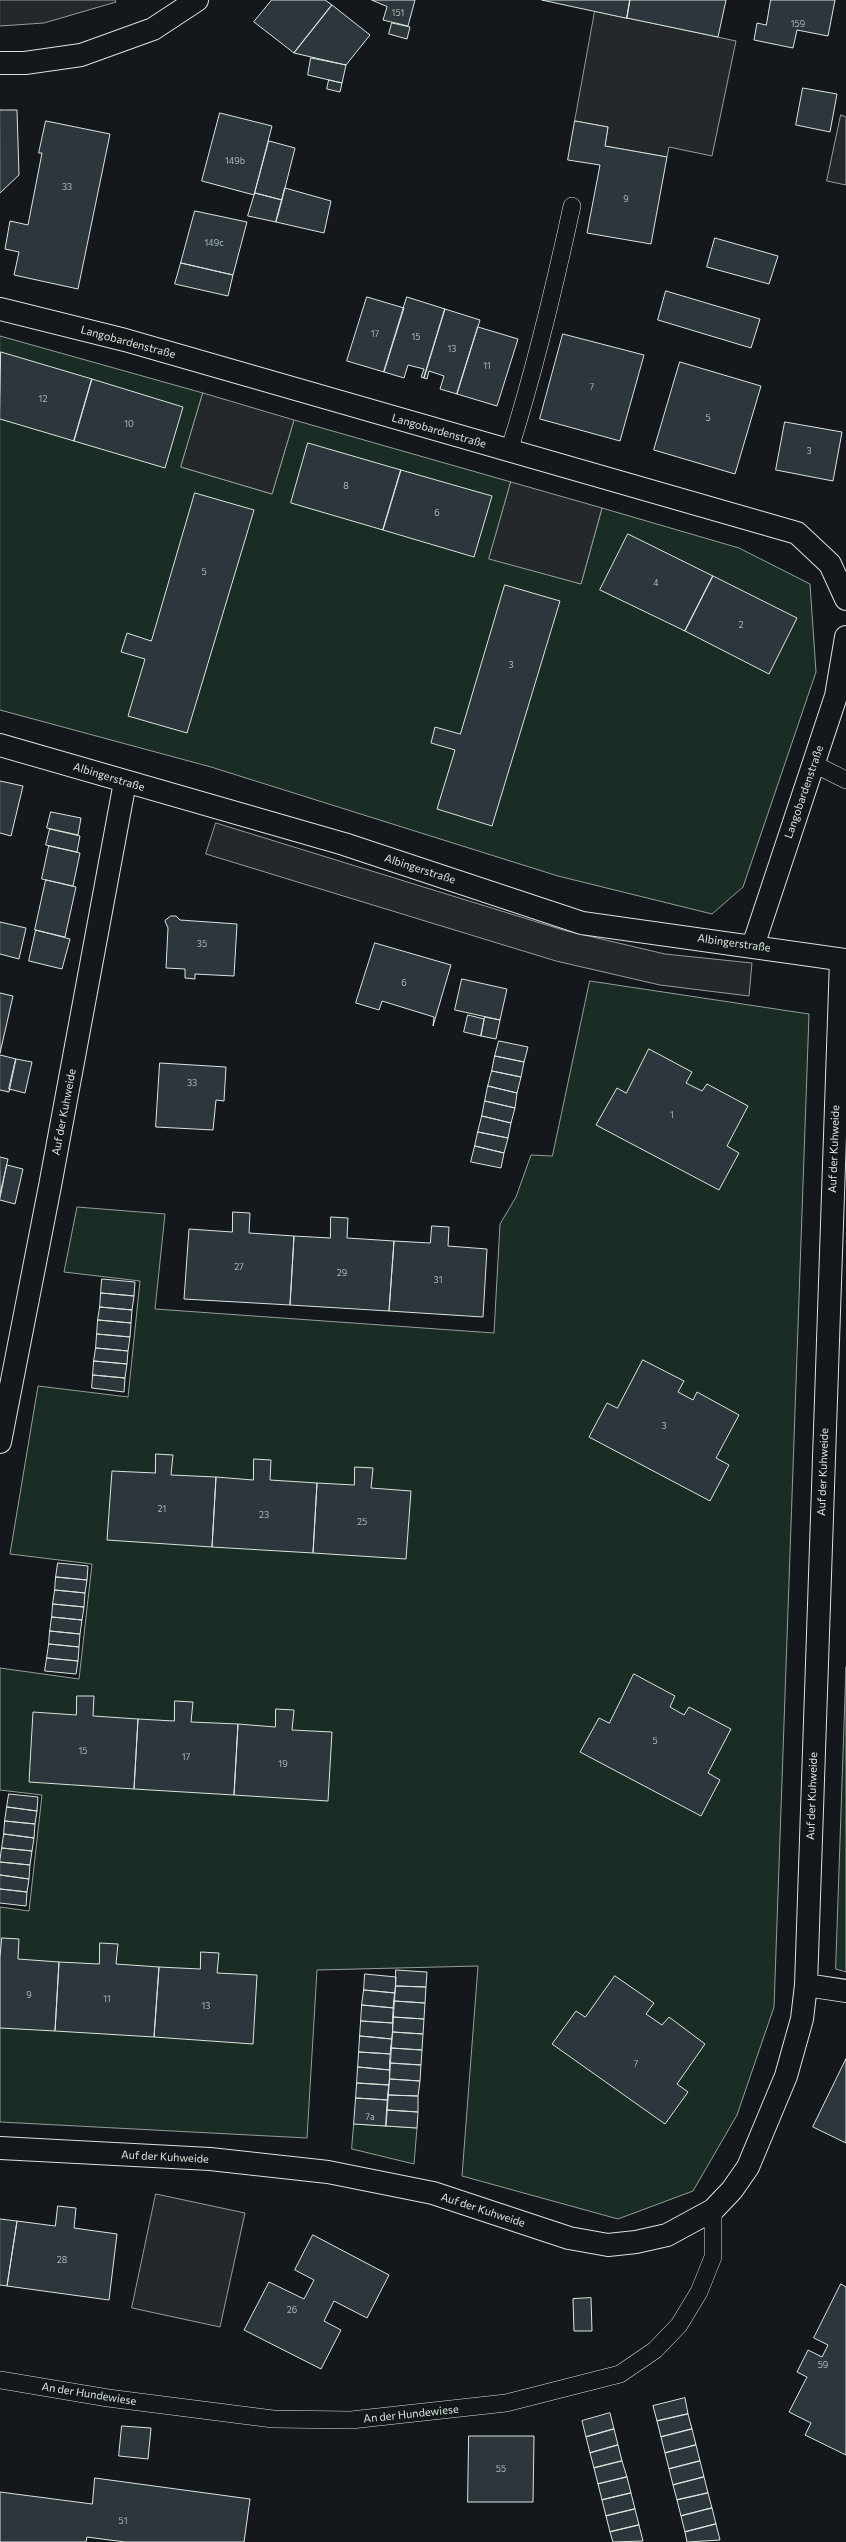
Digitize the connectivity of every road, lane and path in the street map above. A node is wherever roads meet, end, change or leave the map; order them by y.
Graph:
1 (197, 0) edge
2 (0, 63) edge
3 (572, 206) dead end
4 (0, 309) edge
5 (509, 451) junction
6 (846, 599) edge
7 (846, 637) edge
8 (0, 744) edge
9 (814, 764) junction
10 (846, 780) edge
11 (126, 782) junction
12 (753, 946) junction
13 (843, 960) edge
14 (0, 1442) edge
15 (806, 1985) junction
16 (846, 1991) edge
17 (0, 2148) edge
18 (712, 2210) junction
19 (0, 2380) edge

1 - 2 street
3 - 5 lane
4 - 5 street, Langobardenstraße
5 - 6 street, Langobardenstraße
7 - 9 street, Langobardenstraße
8 - 11 street, Albingerstraße
9 - 10 lane
9 - 12 street, Langobardenstraße
11 - 12 street, Albingerstraße
11 - 14 street, Auf der Kuhweide
12 - 13 street, Albingerstraße
13 - 15 street, Auf der Kuhweide
15 - 16 street
15 - 18 street, Auf der Kuhweide
17 - 18 street, Auf der Kuhweide
18 - 19 lane, An der Hundewiese

